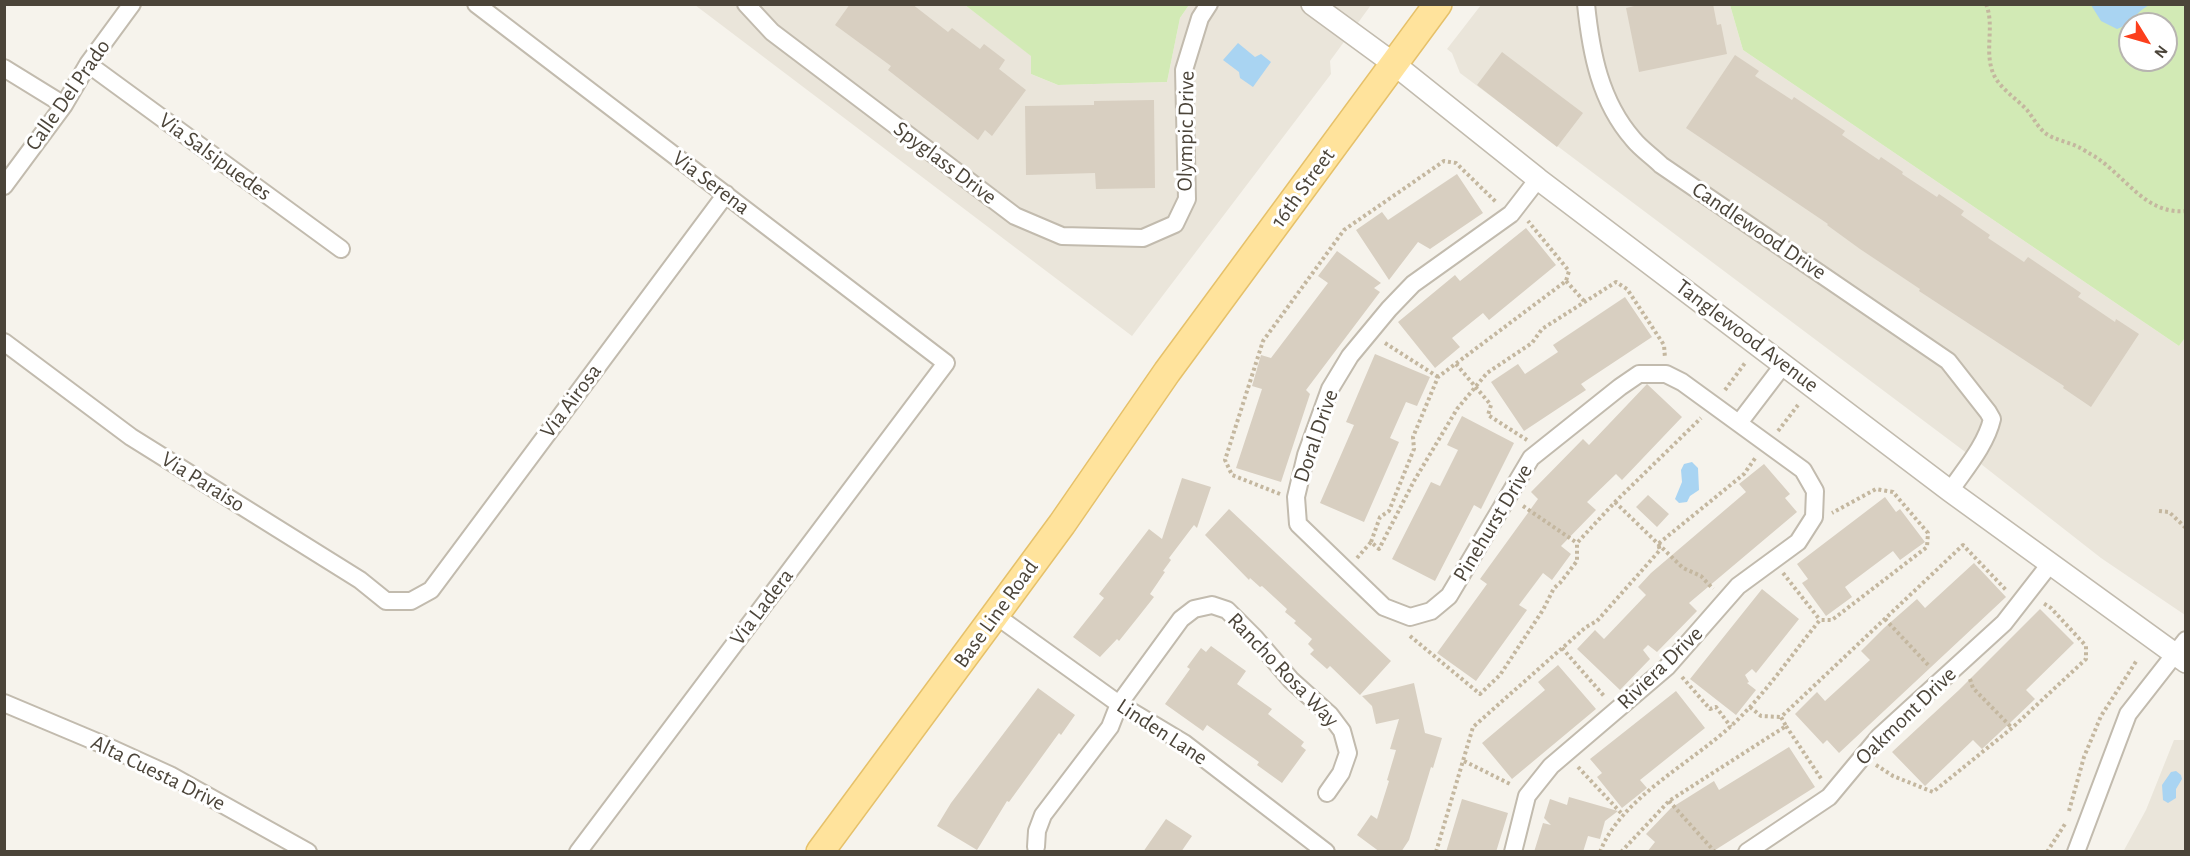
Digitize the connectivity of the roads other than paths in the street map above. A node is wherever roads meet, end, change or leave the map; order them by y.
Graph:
1 (132, 4) edge
2 (476, 4) edge
3 (746, 4) edge
4 (1209, 4) edge
5 (1312, 4) edge
6 (1438, 4) edge
7 (1586, 4) edge
8 (88, 64) junction
9 (1394, 64) junction
10 (4, 68) edge
11 (64, 105) junction
12 (1538, 179) junction
13 (4, 186) edge
14 (726, 194) junction
15 (1175, 224) joint
16 (341, 249) dead end
17 (4, 342) edge
18 (946, 363) joint
19 (1784, 364) junction
20 (1167, 372) joint
21 (1739, 423) junction
22 (1950, 491) junction
23 (2050, 564) junction
24 (411, 601) joint
25 (995, 615) junction
26 (1410, 617) joint
27 (2182, 652) edge
28 (4, 703) edge
29 (1119, 704) junction
30 (1327, 793) dead end
31 (1036, 847) dead end
32 (308, 852) edge
33 (578, 852) edge
34 (820, 852) edge
35 (1326, 852) edge
36 (1513, 852) edge
37 (1747, 852) edge
38 (2076, 852) edge

1 - 8 street, Calle Del Prado
2 - 14 street, Via Serena
3 - 15 street, Spyglass Drive
4 - 15 street, Olympic Drive
5 - 9 street, Tanglewood Avenue
6 - 9 main road, 16th Street
7 - 22 street, Candlewood Drive
8 - 11 street, Calle Del Prado
8 - 16 street, Via Salsipuedes
9 - 12 street, Tanglewood Avenue
9 - 20 main road, 16th Street
10 - 11 street
11 - 13 street, Calle Del Prado
12 - 19 street, Tanglewood Avenue
12 - 26 street, Doral Drive
14 - 18 street, Via Serena
14 - 24 street, Via Airosa
17 - 24 street, Via Paraiso
18 - 33 street, Via Ladera
19 - 21 street
19 - 22 street, Tanglewood Avenue
20 - 25 main road, Base Line Road
21 - 26 street, Pinehurst Drive
21 - 36 street, Riviera Drive
22 - 23 street, Tanglewood Avenue
23 - 27 street, Tanglewood Avenue
23 - 37 street, Oakmont Drive
25 - 29 street, Linden Lane
25 - 34 main road, Base Line Road
27 - 38 street
28 - 32 street, Alta Cuesta Drive
29 - 30 street, Rancho Rosa Way
29 - 31 street
29 - 35 street, Linden Lane

